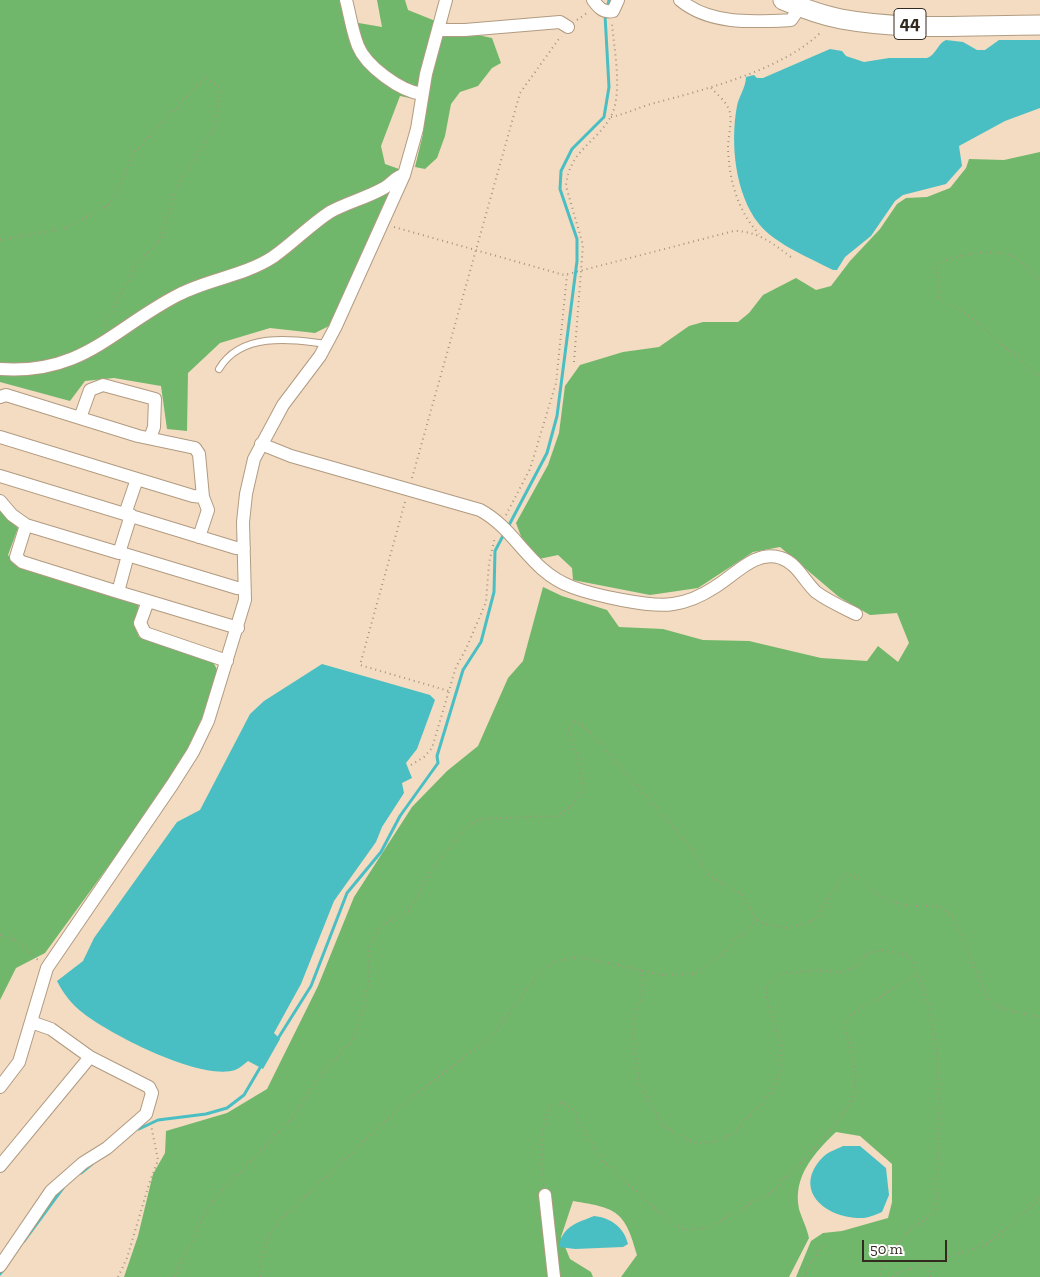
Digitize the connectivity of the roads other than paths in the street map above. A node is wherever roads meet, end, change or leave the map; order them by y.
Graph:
1 (346, 0) edge
2 (446, 0) edge
3 (680, 0) edge
4 (791, 3) edge
5 (1040, 25) edge
6 (568, 27) road end
7 (439, 30) junction
8 (422, 94) junction
9 (404, 175) junction
10 (327, 344) junction
11 (0, 369) edge
12 (219, 369) dead end
13 (0, 397) edge
14 (80, 418) junction
15 (0, 436) edge
16 (150, 438) junction
17 (261, 444) junction
18 (0, 476) edge
19 (137, 479) junction
20 (203, 497) junction
21 (0, 501) edge
22 (128, 515) junction
23 (26, 525) junction
24 (199, 537) junction
25 (244, 548) junction
26 (124, 554) junction
27 (244, 588) junction
28 (118, 592) junction
29 (148, 601) junction
30 (856, 614) dead end
31 (238, 628) junction
32 (227, 660) junction
33 (31, 1022) junction
34 (90, 1057) junction
35 (0, 1087) edge
36 (0, 1166) edge
37 (545, 1195) road end
38 (0, 1266) edge
39 (554, 1277) edge

1 - 8 street
2 - 7 street
3 - 4 street
4 - 5 main road, 44
6 - 7 street
7 - 8 street
8 - 9 street
9 - 10 street
9 - 11 street
10 - 12 lane
10 - 17 street
13 - 14 street
14 - 16 street
14 - 16 street
15 - 19 street
16 - 20 street
17 - 25 street
17 - 30 street
18 - 22 street
19 - 20 street
19 - 22 street
20 - 24 street
21 - 23 street
22 - 24 street
22 - 26 street
23 - 26 street
23 - 28 street
24 - 25 street
25 - 27 street
26 - 27 street
26 - 28 street
27 - 31 street
28 - 29 street
29 - 31 street
29 - 32 street
31 - 32 street
32 - 33 street
33 - 34 street
33 - 35 street
34 - 36 street
34 - 38 street
37 - 39 street

